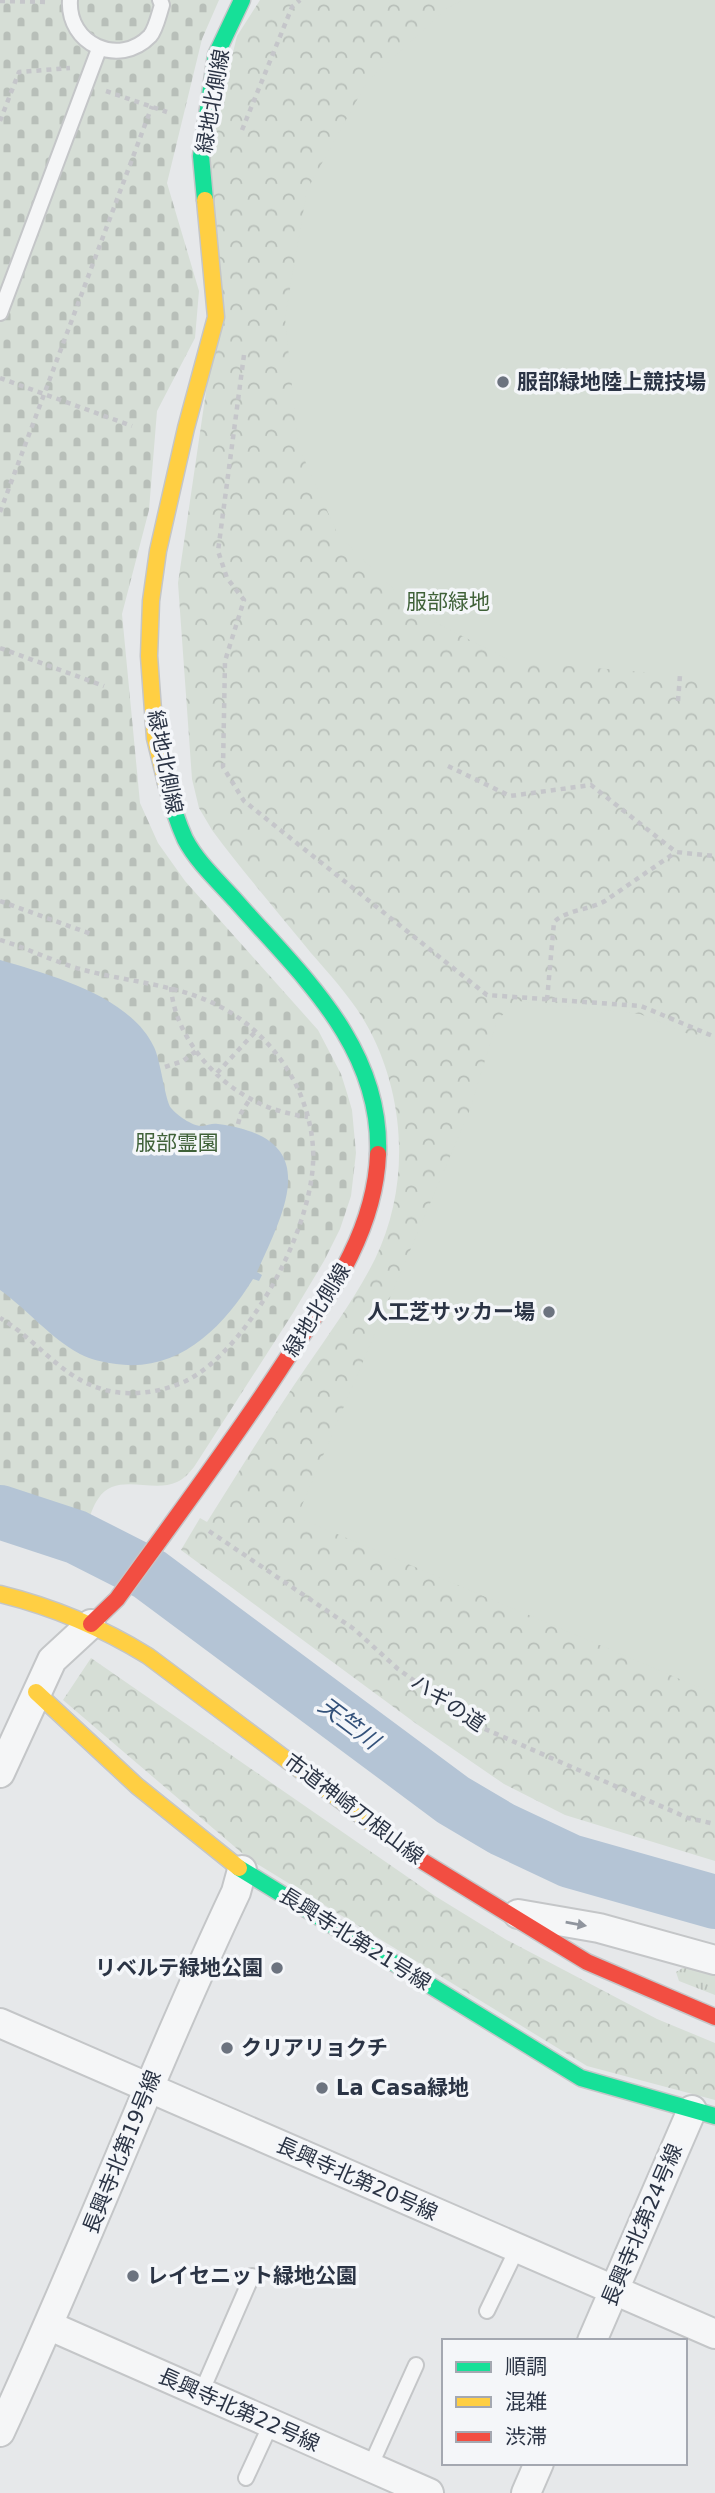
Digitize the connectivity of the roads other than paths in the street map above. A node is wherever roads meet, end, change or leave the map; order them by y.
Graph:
1 (160, 0) edge
2 (242, 0) edge
3 (69, 1) edge
4 (99, 49) junction
5 (0, 313) edge
6 (0, 1594) edge
7 (91, 1624) junction
8 (36, 1692) junction
9 (0, 1773) edge
10 (242, 1870) junction
11 (509, 1912) junction
12 (715, 1960) edge
13 (715, 2017) edge
14 (0, 2024) edge
15 (147, 2088) junction
16 (703, 2113) edge
17 (517, 2249) junction
18 (252, 2276) dead end
19 (614, 2291) junction
20 (487, 2311) dead end
21 (50, 2326) junction
22 (715, 2334) edge
23 (593, 2339) edge
24 (416, 2365) dead end
25 (201, 2393) junction
26 (271, 2424) junction
27 (0, 2432) edge
28 (538, 2465) edge
29 (370, 2467) junction
30 (246, 2479) dead end
31 (429, 2493) edge
32 (526, 2493) edge

1 - 4 lane
2 - 7 street, 緑地北側線
3 - 4 lane
4 - 5 lane
6 - 7 street, 市道神崎刀根山線
7 - 8 street
7 - 11 street, 市道神崎刀根山線
8 - 9 street
8 - 10 street, 長興寺北第21号線
10 - 15 street, 長興寺北第19号線
10 - 16 street, 長興寺北第21号線
11 -> 12 street
11 - 13 street, 市道神崎刀根山線
14 - 15 street, 長興寺北第20号線
15 - 17 street, 長興寺北第20号線
15 - 21 street, 長興寺北第19号線
16 - 19 street, 長興寺北第24号線
17 - 19 street, 長興寺北第20号線
17 - 20 lane
18 - 25 lane
19 - 22 street, 長興寺北第20号線
19 - 23 street, 長興寺北第24号線
21 - 25 street, 長興寺北第22号線
21 - 27 street, 長興寺北第19号線
24 - 29 lane
25 - 26 street, 長興寺北第22号線
26 - 29 street, 長興寺北第22号線
26 - 30 lane
28 - 32 street
29 - 31 street, 長興寺北第22号線

